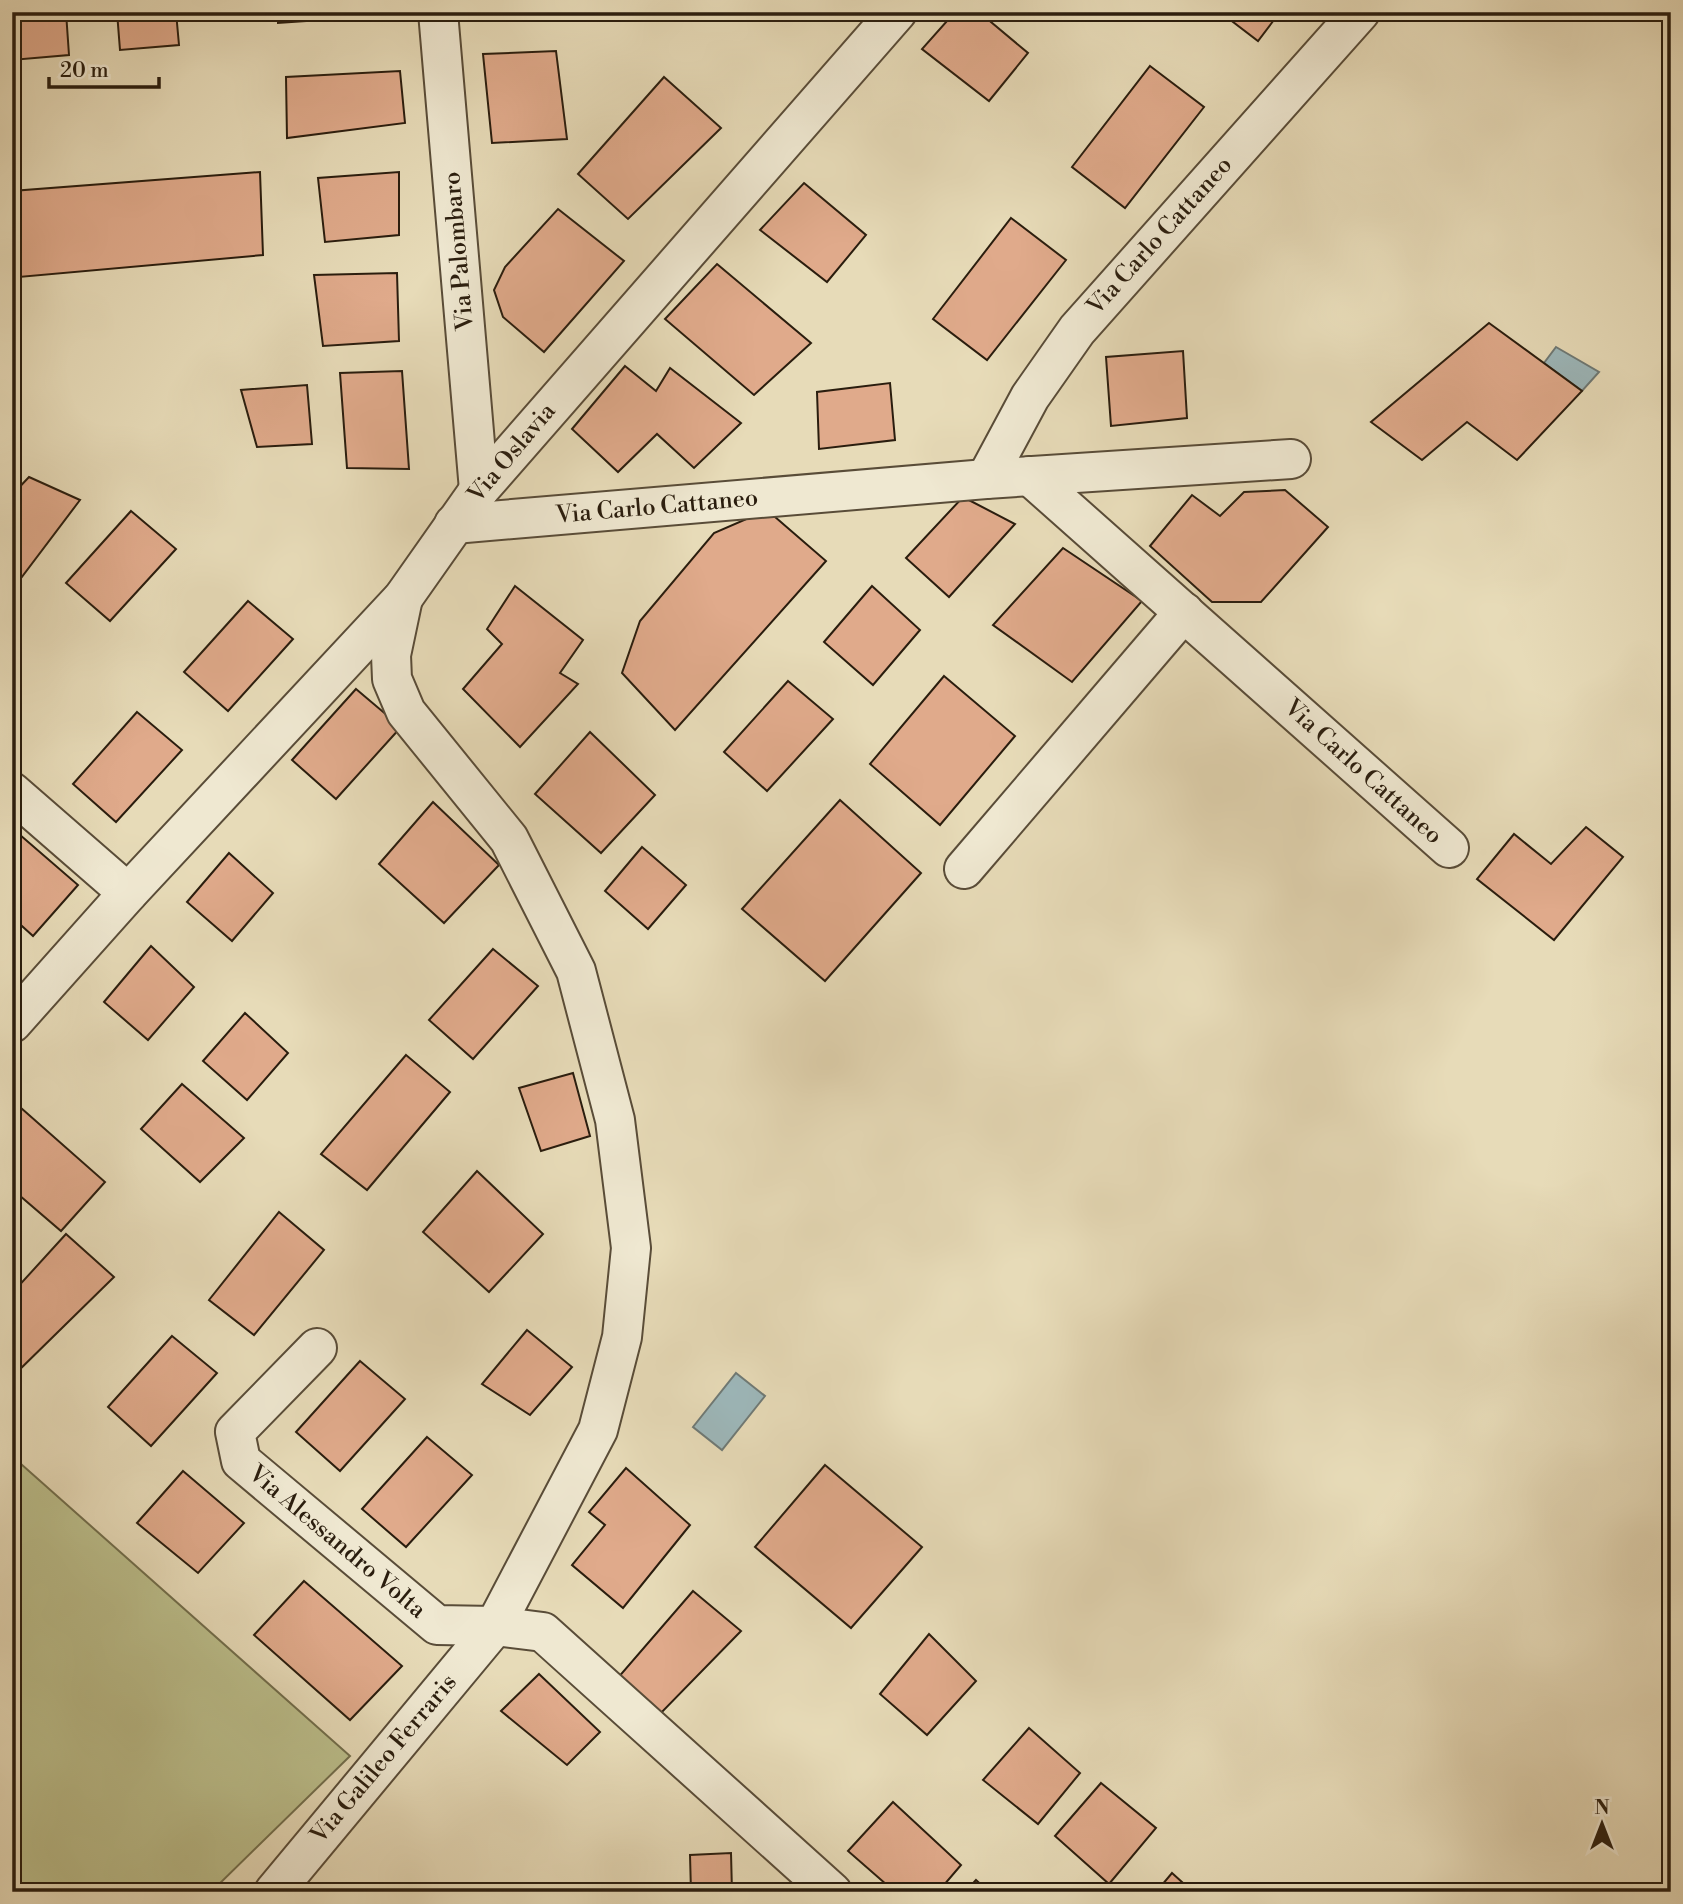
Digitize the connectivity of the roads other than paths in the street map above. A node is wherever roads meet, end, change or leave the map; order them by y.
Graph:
1 (439, 12) edge
2 (897, 12) edge
3 (1360, 12) edge
4 (1291, 459) dead end
5 (1030, 476) junction
6 (986, 479) junction
7 (479, 490) junction
8 (454, 524) junction
9 (403, 598) junction
10 (1184, 611) junction
11 (12, 792) edge
12 (1449, 848) dead end
13 (964, 869) dead end
14 (128, 893) junction
15 (13, 1021) edge
16 (317, 1348) dead end
17 (495, 1626) junction
18 (274, 1892) edge
19 (832, 1892) edge

1 - 7 street, Via Palombaro
2 - 7 street, Via Oslavia
3 - 6 street, Via Carlo Cattaneo
4 - 5 street, Via Carlo Cattaneo
5 - 6 street, Via Carlo Cattaneo
5 - 10 street, Via Carlo Cattaneo
6 - 8 street, Via Carlo Cattaneo
7 - 8 street, Via Oslavia
8 - 9 street, Via Oslavia
9 - 14 street, Via Oslavia
9 - 17 street
10 - 12 street, Via Carlo Cattaneo
10 - 13 street
11 - 14 street
14 - 15 street, Via Oslavia
16 - 17 street, Via Alessandro Volta
17 - 18 street, Via Galileo Ferraris
17 - 19 street, Via Alessandro Volta

